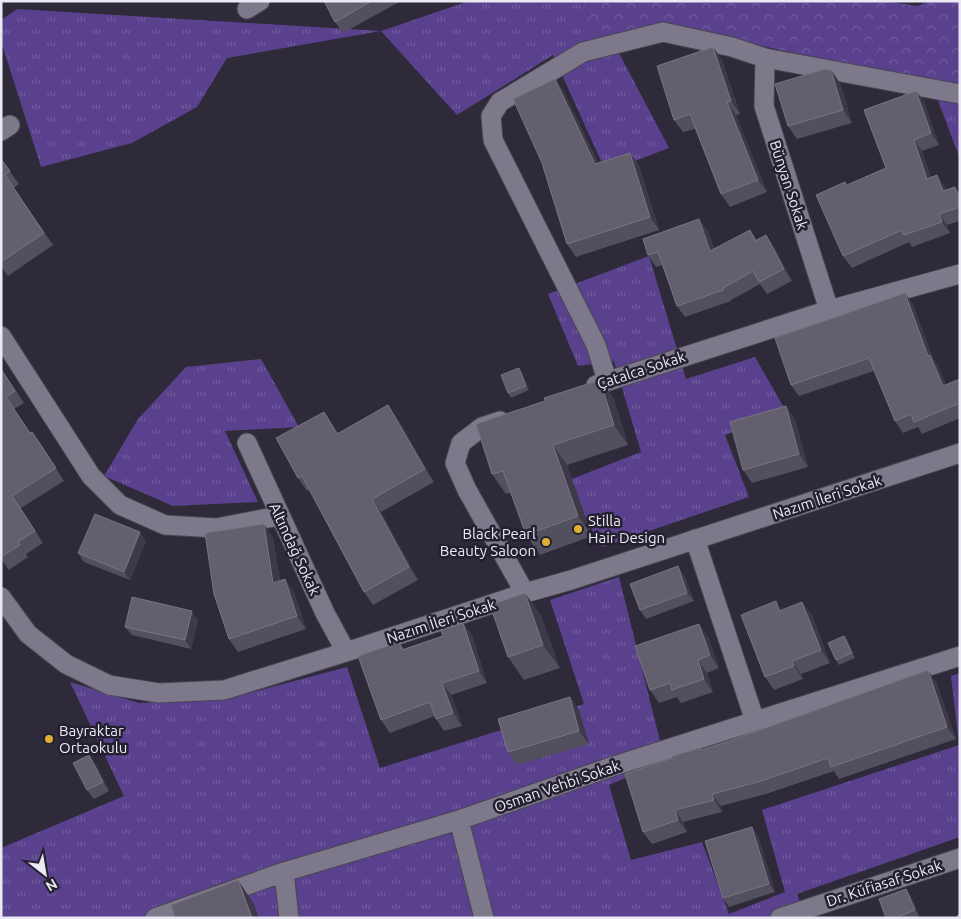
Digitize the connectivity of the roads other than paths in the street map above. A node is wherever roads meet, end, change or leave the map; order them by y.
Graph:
1 (765, 58) junction
2 (960, 94) edge
3 (960, 274) edge
4 (829, 310) junction
5 (1, 336) edge
6 (607, 380) junction
7 (580, 390) edge
8 (518, 414) edge
9 (247, 444) dead end
10 (960, 453) edge
11 (279, 516) junction
12 (695, 539) junction
13 (525, 593) junction
14 (1, 597) edge
15 (346, 652) junction
16 (960, 656) edge
17 (755, 721) junction
18 (460, 820) junction
19 (960, 858) edge
20 (284, 872) junction
21 (155, 918) edge
22 (289, 918) edge
23 (484, 918) edge
24 (780, 918) edge

1 - 2 street
1 - 4 street, Bünyan Sokak
1 - 6 street
3 - 4 street, Çatalca Sokak
4 - 6 street, Çatalca Sokak
5 - 11 street
6 - 7 street, Çatalca Sokak
8 - 13 street
9 - 11 street, Altındağ Sokak
10 - 12 street, Nazım İleri Sokak
11 - 15 street, Altındağ Sokak
12 - 13 street, Nazım İleri Sokak
12 - 17 street
13 - 15 street, Nazım İleri Sokak
14 - 15 street, Nazım İleri Sokak
16 - 17 street, Osman Vehbi Sokak
17 - 18 street, Osman Vehbi Sokak
18 - 20 street, Osman Vehbi Sokak
18 - 23 street
19 - 24 street, Dr. Küfiasaf Sokak
20 - 21 street, Osman Vehbi Sokak
20 - 22 street

